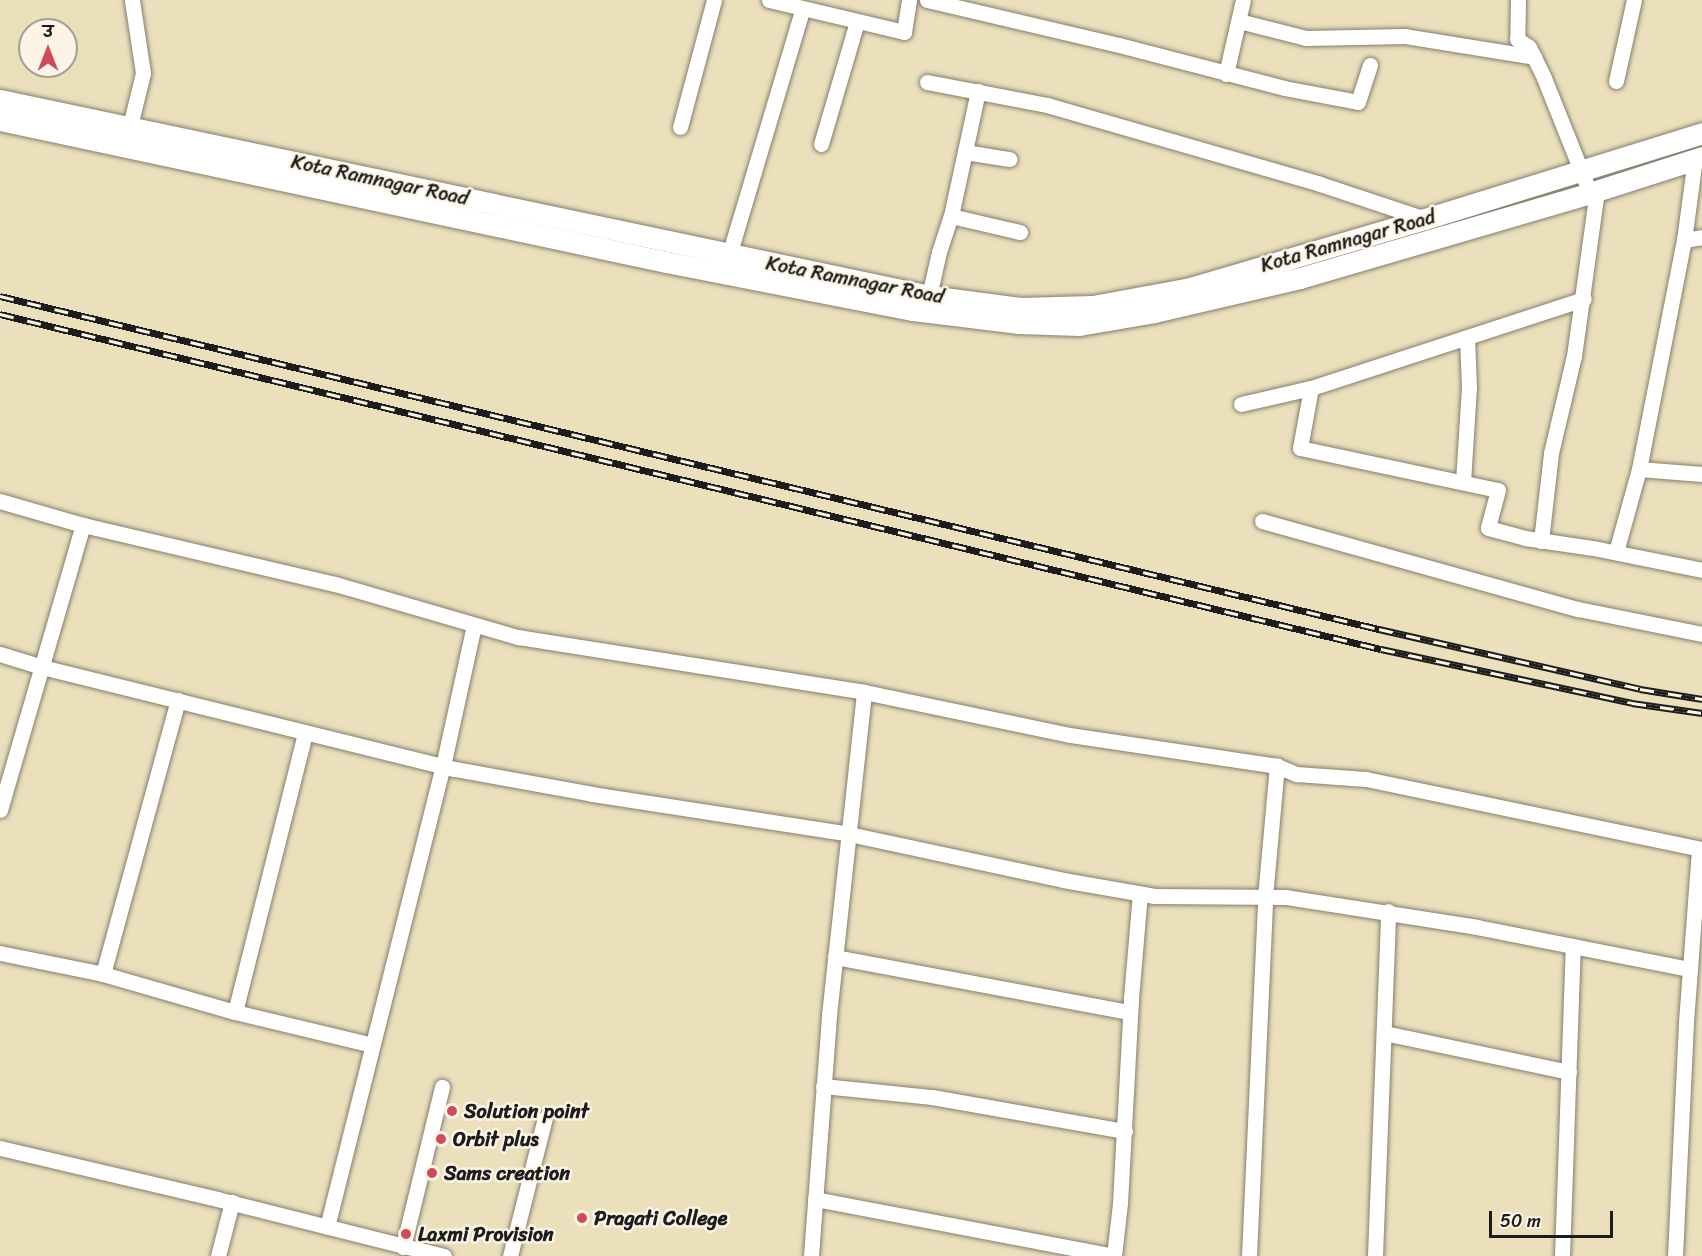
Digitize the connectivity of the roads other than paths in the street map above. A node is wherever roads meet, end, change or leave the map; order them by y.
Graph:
1 (132, 0) edge
2 (714, 0) edge
3 (769, 0) edge
4 (909, 0) edge
5 (927, 0) edge
6 (1243, 0) edge
7 (1518, 0) edge
8 (1634, 0) edge
9 (802, 10) junction
10 (1239, 21) junction
11 (857, 22) junction
12 (1534, 57) junction
13 (1371, 65) dead end
14 (1226, 74) junction
15 (1616, 81) dead end
16 (927, 82) dead end
17 (978, 90) junction
18 (0, 100) edge
19 (38, 118) junction
20 (0, 120) edge
21 (130, 126) junction
22 (680, 128) dead end
23 (1702, 133) edge
24 (821, 144) dead end
25 (965, 152) junction
26 (1699, 158) edge
27 (1009, 159) dead end
28 (1582, 172) junction
29 (1594, 191) junction
30 (951, 216) junction
31 (1425, 219) junction
32 (1020, 232) dead end
33 (1702, 237) edge
34 (1684, 240) junction
35 (733, 242) dead end
36 (929, 296) junction
37 (1584, 299) junction
38 (1467, 338) junction
39 (1311, 388) junction
40 (1241, 404) dead end
41 (1639, 469) junction
42 (1702, 474) edge
43 (1463, 482) junction
44 (0, 501) edge
45 (1262, 521) dead end
46 (83, 525) junction
47 (1541, 541) junction
48 (1616, 552) junction
49 (1702, 570) edge
50 (474, 625) junction
51 (1702, 634) edge
52 (0, 654) edge
53 (42, 667) junction
54 (864, 692) junction
55 (178, 700) junction
56 (305, 733) junction
57 (443, 766) junction
58 (1277, 766) junction
59 (0, 810) edge
60 (849, 834) junction
61 (1700, 849) edge
62 (1140, 894) junction
63 (1265, 897) junction
64 (1388, 911) junction
65 (1574, 946) junction
66 (0, 953) edge
67 (835, 957) junction
68 (1690, 969) junction
69 (103, 974) junction
70 (235, 1012) junction
71 (1130, 1012) junction
72 (1384, 1032) junction
73 (372, 1045) junction
74 (1569, 1072) junction
75 (823, 1086) junction
76 (442, 1087) dead end
77 (545, 1118) dead end
78 (1125, 1131) junction
79 (0, 1148) edge
80 (815, 1198) junction
81 (232, 1202) junction
82 (327, 1227) junction
83 (403, 1246) junction
84 (218, 1256) edge
85 (444, 1256) edge
86 (510, 1256) edge
87 (811, 1256) edge
88 (1249, 1256) edge
89 (1375, 1256) edge
90 (1562, 1256) edge
91 (1675, 1256) edge

1 - 21 street
2 - 22 street
3 - 9 street
4 - 11 street
5 - 14 street
6 - 10 street
7 - 12 street
8 - 15 street
9 - 11 street
9 - 35 street
10 - 12 street
10 - 14 street
11 - 24 street
12 - 28 street
13 - 14 street
16 - 17 street
17 - 25 street
17 - 31 street
18 - 19 street, Kota Ramnagar Road
19 - 20 street
19 - 21 street, Kota Ramnagar Road
19 - 29 street
21 - 36 street, Kota Ramnagar Road
23 - 28 street, Kota Ramnagar Road
25 - 27 street
25 - 30 street
26 - 29 street
26 - 34 street
28 - 29 street
28 - 31 street, Kota Ramnagar Road
29 - 37 street
30 - 32 street
30 - 36 street
31 - 36 street, Kota Ramnagar Road
33 - 34 street
34 - 41 street
37 - 38 street
37 - 47 street
38 - 39 street
38 - 43 street
39 - 40 street
39 - 43 street
41 - 42 street
41 - 48 street
43 - 47 street
44 - 46 street
45 - 51 street
46 - 50 street
46 - 53 street
47 - 48 street
48 - 49 street
50 - 54 street
50 - 57 street
52 - 53 street
53 - 55 street
53 - 59 street
54 - 58 street
54 - 60 street
55 - 56 street
55 - 69 street
56 - 57 street
56 - 70 street
57 - 60 street
57 - 73 street
58 - 61 street
58 - 63 street
60 - 62 street
60 - 67 street
61 - 68 street
62 - 63 street
62 - 71 street
63 - 64 street
63 - 88 street
64 - 65 street
64 - 72 street
65 - 68 street
65 - 74 street
66 - 69 street
67 - 71 street
67 - 75 street
68 - 91 street
69 - 70 street
70 - 73 street
71 - 78 street
72 - 74 street
72 - 89 street
73 - 82 street
74 - 90 street
75 - 78 street
75 - 80 street
76 - 83 street
77 - 86 street
78 - 80 street
79 - 81 street
80 - 87 street
81 - 82 street
81 - 84 street
82 - 83 street
83 - 85 street

